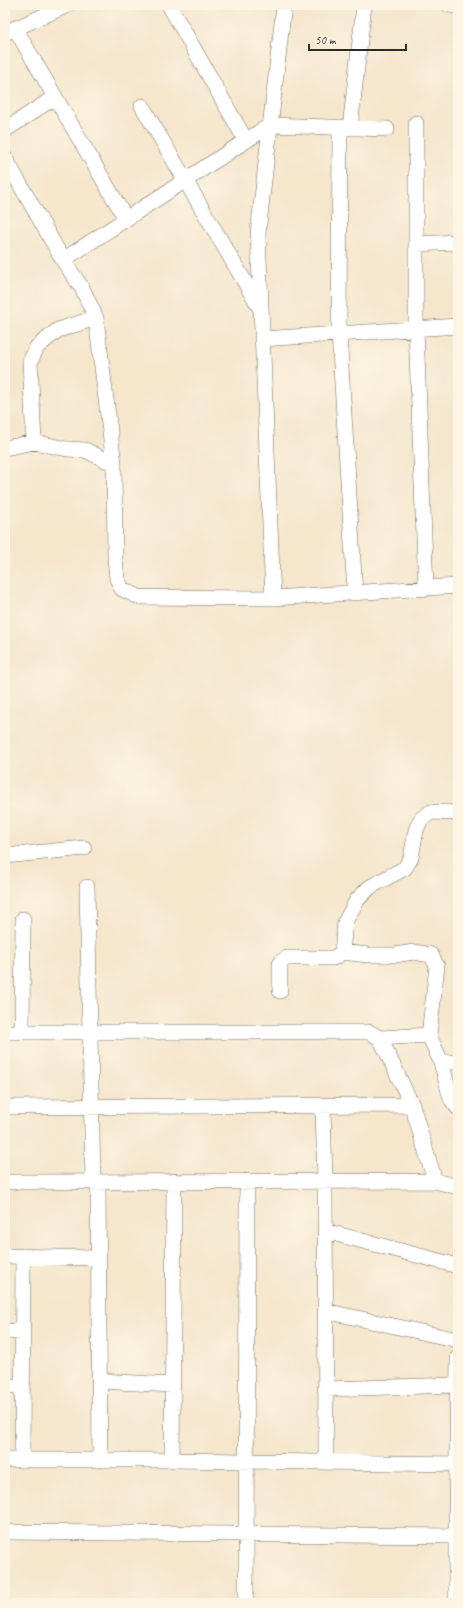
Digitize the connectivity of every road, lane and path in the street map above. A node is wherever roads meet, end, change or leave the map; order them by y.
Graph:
1 (68, 5) edge
2 (169, 5) edge
3 (284, 5) edge
4 (364, 5) edge
5 (449, 5) edge
6 (458, 6) edge
7 (10, 31) edge
8 (55, 97) junction
9 (142, 106) dead end
10 (416, 123) dead end
11 (270, 125) junction
12 (345, 128) junction
13 (387, 129) dead end
14 (5, 130) edge
15 (246, 141) junction
16 (5, 158) edge
17 (186, 180) junction
18 (126, 220) junction
19 (458, 242) edge
20 (416, 244) junction
21 (63, 260) junction
22 (261, 310) junction
23 (96, 318) junction
24 (458, 326) edge
25 (416, 329) junction
26 (339, 334) junction
27 (262, 339) junction
28 (34, 442) junction
29 (5, 448) edge
30 (114, 464) junction
31 (458, 586) edge
32 (426, 589) junction
33 (355, 593) junction
34 (273, 598) junction
35 (458, 813) edge
36 (84, 848) dead end
37 (5, 856) edge
38 (87, 887) dead end
39 (23, 919) dead end
40 (342, 952) junction
41 (280, 991) dead end
42 (90, 1031) junction
43 (5, 1032) edge
44 (22, 1032) junction
45 (429, 1035) junction
46 (380, 1038) junction
47 (440, 1062) junction
48 (458, 1062) edge
49 (412, 1105) junction
50 (323, 1106) junction
51 (5, 1107) edge
52 (91, 1107) junction
53 (458, 1108) edge
54 (174, 1181) junction
55 (247, 1181) junction
56 (325, 1181) junction
57 (435, 1181) junction
58 (5, 1182) edge
59 (95, 1182) junction
60 (458, 1187) edge
61 (325, 1231) junction
62 (5, 1256) edge
63 (23, 1256) junction
64 (98, 1258) junction
65 (458, 1266) edge
66 (325, 1311) junction
67 (5, 1331) edge
68 (23, 1332) junction
69 (458, 1340) edge
70 (458, 1357) edge
71 (100, 1381) junction
72 (172, 1385) junction
73 (458, 1385) edge
74 (5, 1386) edge
75 (23, 1386) junction
76 (325, 1389) junction
77 (5, 1460) edge
78 (22, 1460) junction
79 (100, 1460) junction
80 (172, 1460) junction
81 (247, 1461) junction
82 (326, 1462) junction
83 (457, 1464) edge
84 (5, 1532) edge
85 (247, 1535) junction
86 (457, 1536) edge
87 (246, 1603) edge
88 (456, 1603) edge

1 - 7 street
2 - 15 street
3 - 11 street
4 - 12 street
5 - 6 street
7 - 8 street
8 - 14 street
8 - 18 street
9 - 17 street
10 - 20 street
11 - 12 street
11 - 15 street
11 - 22 street
12 - 13 street
12 - 26 street
15 - 17 street
16 - 21 street
17 - 18 street
17 - 22 street
18 - 21 street
19 - 20 street
20 - 25 street
21 - 23 street
22 - 27 street
23 - 28 street
23 - 30 street
24 - 25 street
25 - 26 street
25 - 32 street
26 - 27 street
26 - 33 street
27 - 34 street
28 - 29 street
28 - 30 street
30 - 34 street
31 - 32 street
32 - 33 street
33 - 34 street
35 - 40 street
36 - 37 street
38 - 42 street
39 - 44 street
40 - 41 street
40 - 45 street
42 - 44 street
42 - 46 street
42 - 52 street
43 - 44 street
45 - 46 street
45 - 47 street
46 - 49 street
47 - 48 street
47 - 53 street
49 - 50 street
49 - 57 street
50 - 52 street
50 - 56 street
51 - 52 street
52 - 59 street
54 - 55 street
54 - 59 street
54 - 72 street
55 - 56 street
55 - 81 street
56 - 57 street
56 - 61 street
57 - 60 street
58 - 59 street
59 - 64 street
61 - 65 street
61 - 66 street
62 - 63 street
63 - 64 street
63 - 68 street
64 - 71 street
66 - 69 street
66 - 76 street
67 - 68 street
68 - 75 street
70 - 73 street
71 - 72 street
71 - 79 street
72 - 80 street
73 - 76 street
73 - 83 street
74 - 75 street
75 - 78 street
76 - 82 street
77 - 78 street
78 - 79 street
79 - 80 street
80 - 81 street
81 - 82 street
81 - 85 street
82 - 83 street
83 - 86 street
84 - 85 street
85 - 86 street
85 - 87 street
86 - 88 street

